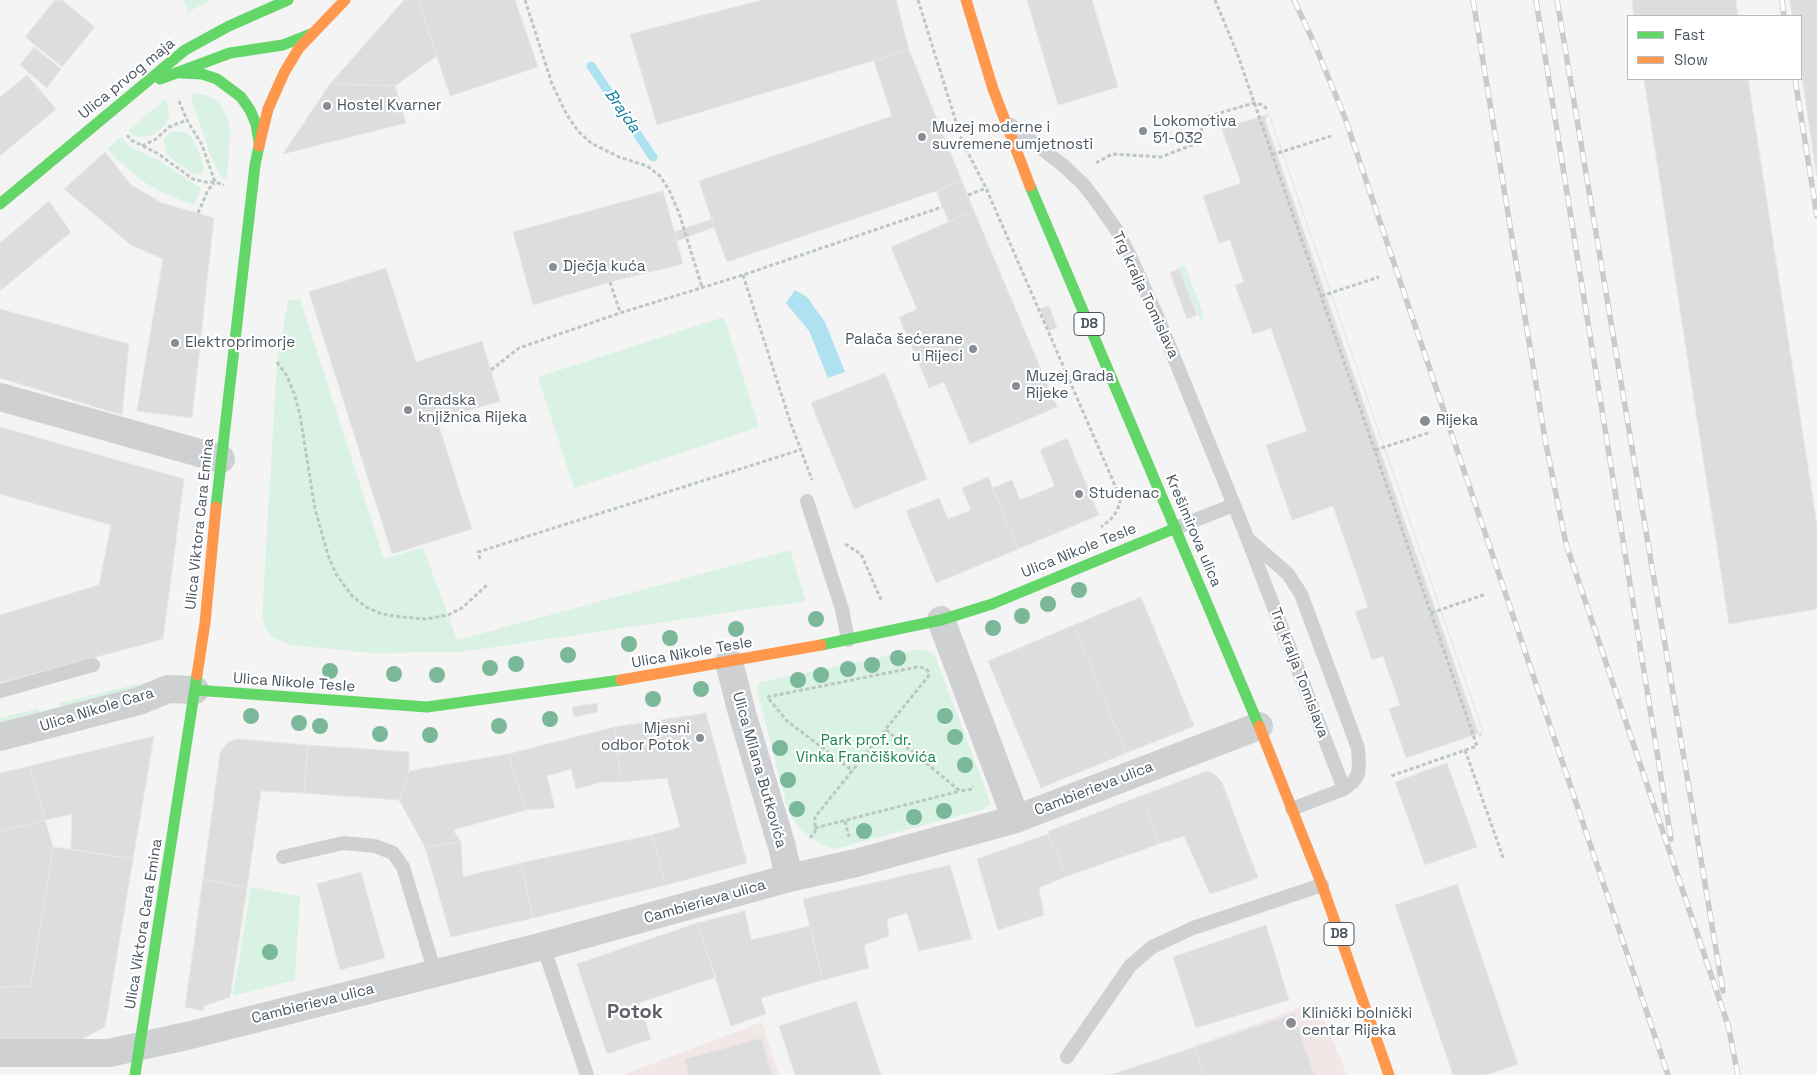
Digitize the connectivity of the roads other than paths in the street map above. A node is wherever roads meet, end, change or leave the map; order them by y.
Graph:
1 (288, 0) edge
2 (345, 0) edge
3 (966, 0) edge
4 (313, 33) junction
5 (180, 73) junction
6 (138, 88) junction
7 (1004, 120) junction
8 (259, 144) junction
9 (0, 204) edge
10 (0, 397) edge
11 (221, 460) junction
12 (807, 502) dead end
13 (1234, 505) junction
14 (1176, 528) junction
15 (1247, 539) junction
16 (941, 620) junction
17 (848, 640) junction
18 (729, 662) junction
19 (93, 665) dead end
20 (195, 690) junction
21 (0, 691) edge
22 (1259, 726) junction
23 (0, 737) edge
24 (1349, 785) junction
25 (1292, 809) junction
26 (1016, 819) junction
27 (283, 857) dead end
28 (789, 878) junction
29 (1322, 885) junction
30 (543, 946) junction
31 (435, 973) junction
32 (141, 1046) junction
33 (0, 1053) edge
34 (1067, 1057) dead end
35 (136, 1075) edge
36 (586, 1075) edge
37 (1389, 1075) edge

1 - 6 main road, Ulica prvog maja
2 - 4 main road, Ulica Viktora Cara Emina
3 - 7 main road, Krešimirova ulica / D8
4 - 5 main road
4 - 8 main road, Ulica Viktora Cara Emina
5 - 6 main road
5 - 8 main road
6 - 9 main road, Ulica prvog maja
7 - 13 lane, Trg kralja Tomislava
7 - 14 main road, Krešimirova ulica / D8
8 - 11 main road, Ulica Viktora Cara Emina
10 - 11 street
11 - 20 main road, Ulica Viktora Cara Emina
12 - 17 lane
13 - 14 lane
13 - 15 lane, Trg kralja Tomislava
14 - 16 main road, Ulica Nikole Tesle
14 - 22 main road, Krešimirova ulica / D8
15 - 24 lane, Trg kralja Tomislava
15 - 24 lane
16 - 17 main road, Ulica Nikole Tesle
16 - 26 street
17 - 18 main road, Ulica Nikole Tesle
18 - 20 main road, Ulica Nikole Tesle
18 - 28 street, Ulica Milana Butkovića
19 - 21 lane
20 - 23 street, Ulica Nikole Cara
20 - 32 main road, Ulica Viktora Cara Emina
22 - 25 main road, Krešimirova ulica / D8
22 - 26 street, Cambierieva ulica
24 - 25 lane
25 - 29 main road, Krešimirova ulica / D8
26 - 28 street, Cambierieva ulica
27 - 31 lane
28 - 30 street, Cambierieva ulica
29 - 34 lane
29 - 37 main road, Krešimirova ulica / D8
30 - 31 street, Cambierieva ulica
30 - 36 lane
31 - 32 street, Cambierieva ulica
32 - 33 street, Cambierieva ulica
32 - 35 main road, Ulica Viktora Cara Emina

